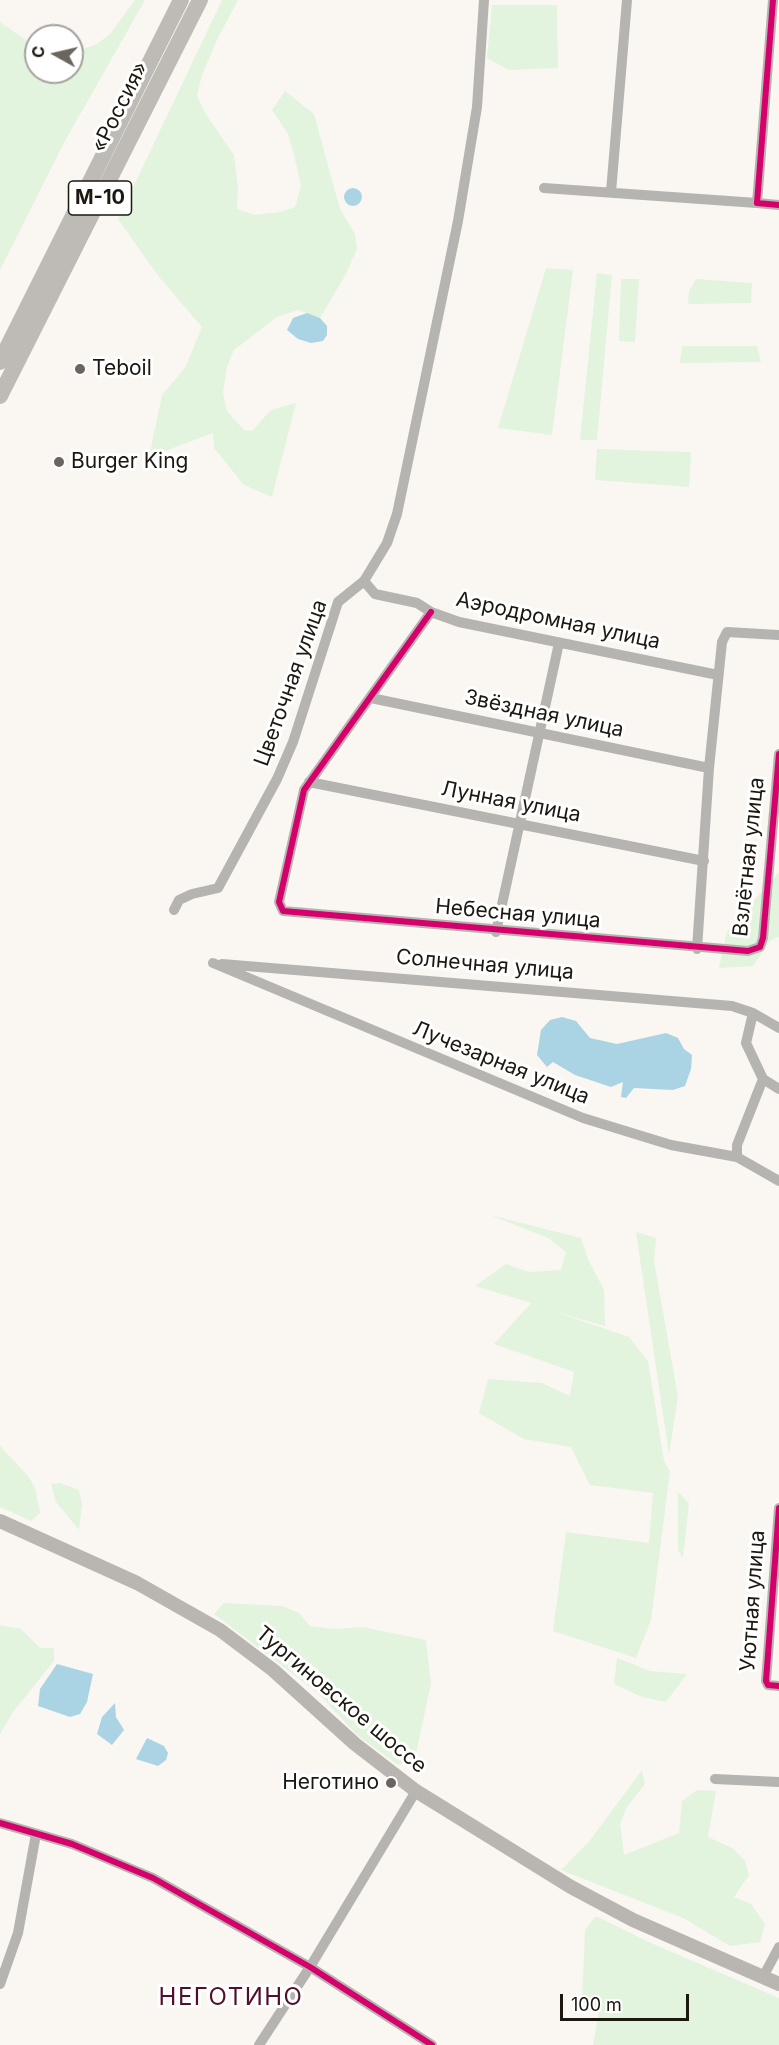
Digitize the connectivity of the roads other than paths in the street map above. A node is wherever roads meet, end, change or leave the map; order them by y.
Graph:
1 (181, 0) edge
2 (200, 0) edge
3 (484, 0) edge
4 (627, 0) edge
5 (772, 0) edge
6 (773, 64) edge
7 (544, 188) dead end
8 (611, 192) junction
9 (757, 203) junction
10 (779, 205) edge
11 (0, 362) edge
12 (0, 396) edge
13 (364, 581) junction
14 (431, 612) junction
15 (779, 635) edge
16 (559, 643) junction
17 (718, 675) junction
18 (371, 698) junction
19 (540, 733) junction
20 (779, 754) edge
21 (709, 768) junction
22 (309, 782) junction
23 (521, 824) junction
24 (704, 861) junction
25 (174, 910) dead end
26 (496, 932) junction
27 (697, 949) junction
28 (743, 951) joint
29 (213, 963) joint
30 (753, 1013) junction
31 (779, 1028) edge
32 (763, 1079) junction
33 (779, 1089) edge
34 (737, 1157) junction
35 (779, 1181) edge
36 (779, 1516) edge
37 (0, 1521) edge
38 (776, 1585) edge
39 (774, 1634) edge
40 (779, 1686) edge
41 (714, 1779) dead end
42 (779, 1782) edge
43 (416, 1791) junction
44 (0, 1823) edge
45 (36, 1834) junction
46 (779, 1947) edge
47 (310, 1967) junction
48 (763, 1977) junction
49 (0, 1984) edge
50 (779, 1984) edge
51 (259, 2045) edge
52 (432, 2045) edge

1 - 11 highway, «Россия» / М-10
2 - 12 highway, «Россия» / М-10
3 - 13 street, Цветочная улица
4 - 8 street
5 - 6 street
6 - 9 street
7 - 8 street
8 - 9 street
9 - 10 street
13 - 14 street, Аэродромная улица
13 - 25 street, Цветочная улица
14 - 16 street, Аэродромная улица
14 - 18 street
15 - 17 street
16 - 17 street, Аэродромная улица
16 - 19 street
17 - 21 street
18 - 19 street, Звёздная улица
18 - 22 street
19 - 21 street, Звёздная улица
19 - 23 street
20 - 28 street, Взлётная улица
21 - 24 street
22 - 23 street, Лунная улица
22 - 26 street, Небесная улица
23 - 24 street, Лунная улица
23 - 26 street
24 - 27 street
26 - 27 street, Небесная улица
27 - 28 street, Небесная улица
29 - 30 street, Солнечная улица
29 - 34 street, Лучезарная улица
30 - 31 street, Солнечная улица
30 - 32 street
32 - 33 street
32 - 34 street
34 - 35 street, Лучезарная улица
36 - 38 street, Уютная улица
37 - 43 main road, Тургиновское шоссе
38 - 39 street, Уютная улица
39 - 40 street, Уютная улица
41 - 42 street
43 - 47 street
43 - 48 main road, Тургиновское шоссе
44 - 45 street
45 - 47 street
45 - 49 street
46 - 48 street
47 - 51 street
47 - 52 street
48 - 50 main road, Тургиновское шоссе

